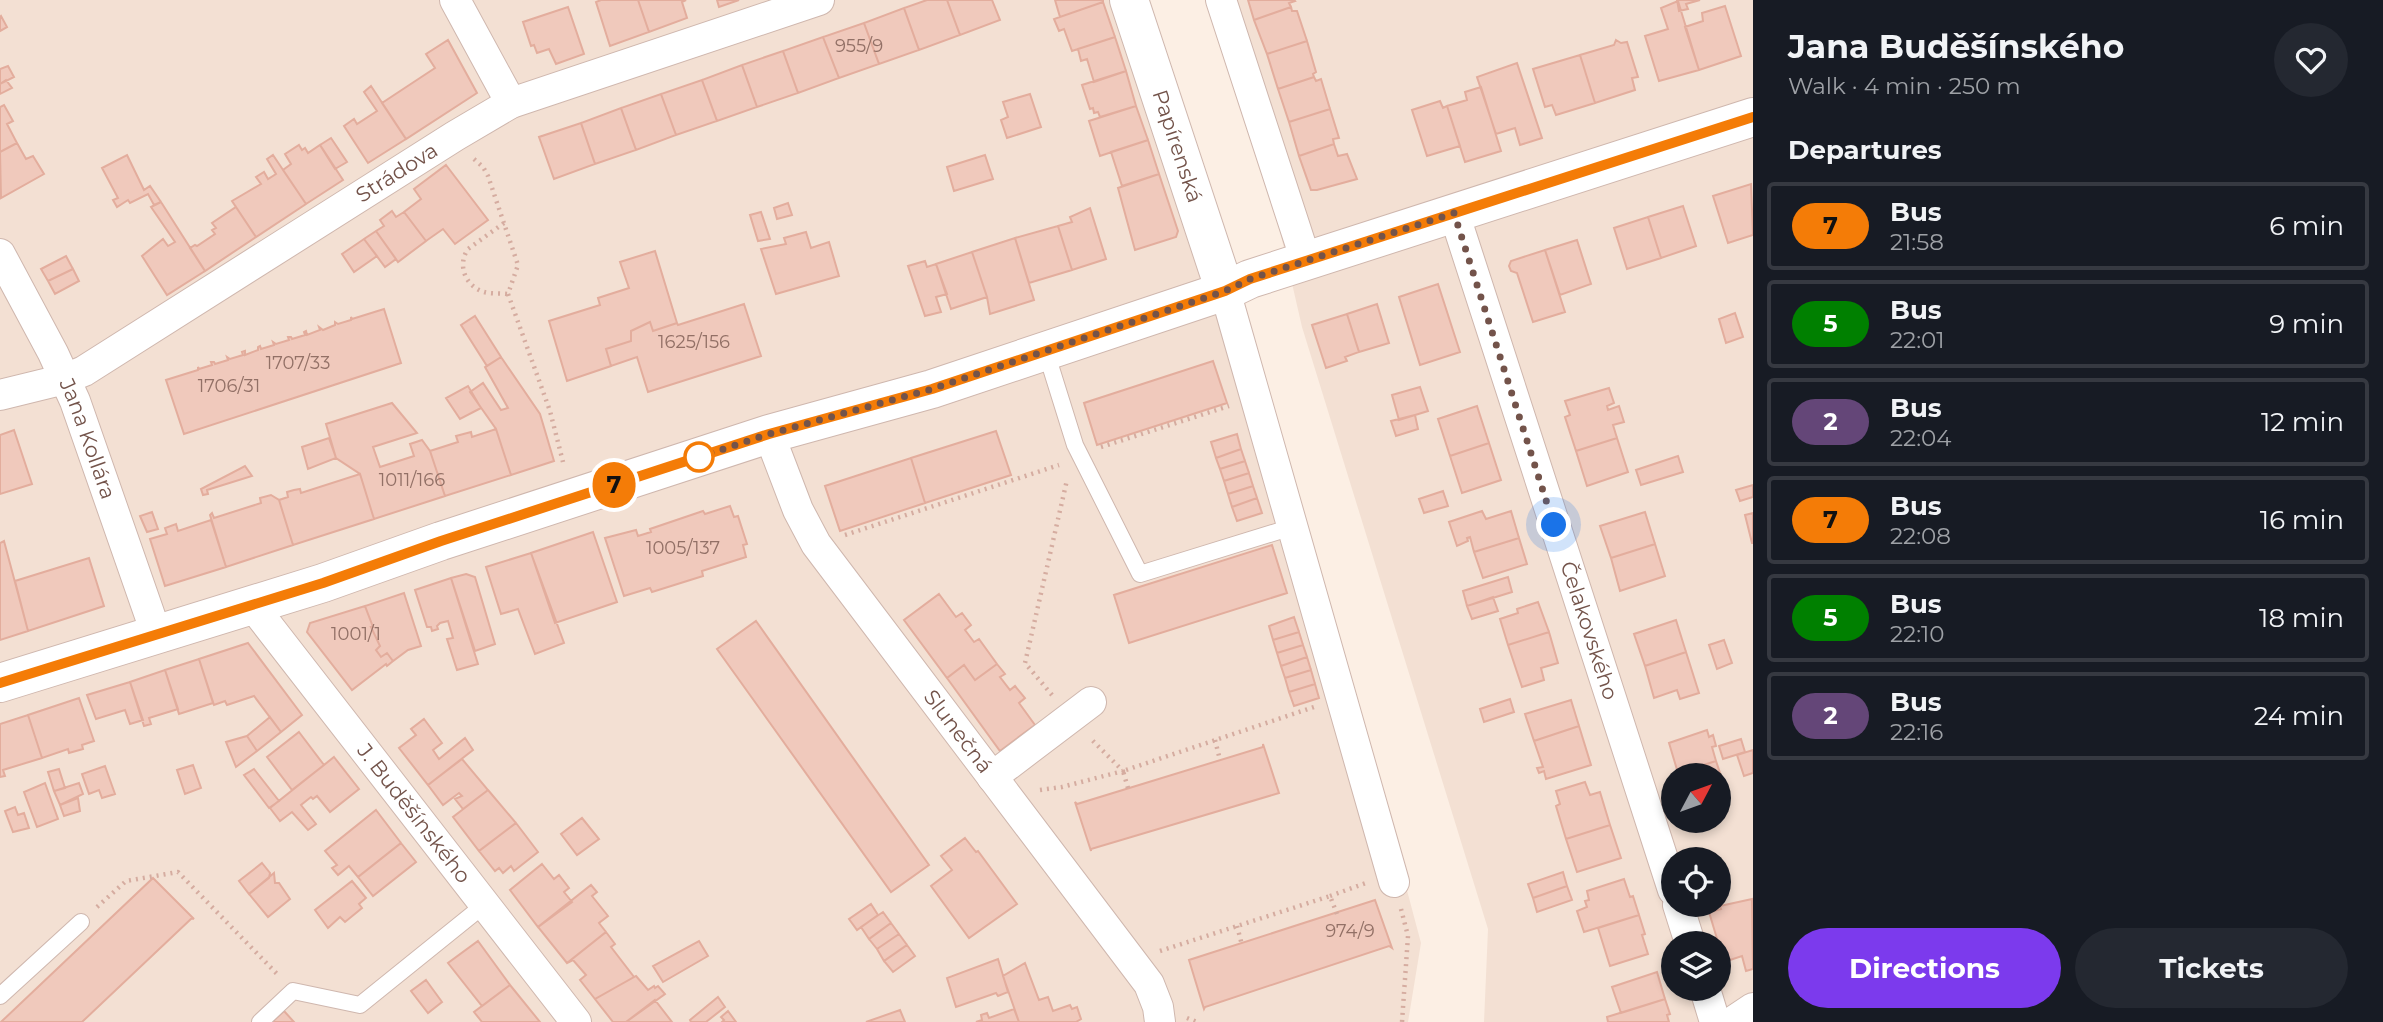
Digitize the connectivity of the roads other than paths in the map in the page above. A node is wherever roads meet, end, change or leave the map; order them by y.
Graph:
1 (455, 0) edge
2 (819, 0) edge
3 (1129, 0) edge
4 (1221, 0) edge
5 (511, 103) junction
6 (1753, 117) edge
7 (1454, 213) junction
8 (0, 254) edge
9 (1306, 261) junction
10 (1225, 291) junction
11 (1046, 352) junction
12 (65, 379) junction
13 (0, 395) edge
14 (769, 434) junction
15 (1292, 527) junction
16 (252, 605) junction
17 (156, 633) junction
18 (0, 683) edge
19 (1081, 710) road end
20 (992, 776) junction
21 (1661, 853) edge
22 (1394, 881) road end
23 (484, 905) junction
24 (81, 922) road end
25 (0, 996) edge
26 (1709, 1001) edge
27 (1753, 1008) edge
28 (260, 1022) edge
29 (576, 1022) edge
30 (1160, 1022) edge
31 (1715, 1022) edge
32 (1732, 1022) edge

1 - 5 street
2 - 5 street, Strádova
3 - 10 street, Papírenská
4 - 9 street
5 - 12 street, Strádova
6 - 7 street
7 - 9 street
7 - 21 street, Čelakovského
8 - 12 street, Jana Kollára
9 - 10 street
10 - 11 street
10 - 15 street
11 - 14 street
11 - 15 lane
12 - 13 street, Strádova
12 - 17 street, Jana Kollára
14 - 16 street
14 - 20 street, Slunečná
15 - 22 street
16 - 17 street
16 - 23 street, J. Buděšínského
17 - 18 street
19 - 20 street
20 - 30 street, Slunečná
23 - 28 lane
23 - 29 street, J. Buděšínského
24 - 25 lane
26 - 31 street
27 - 32 street

